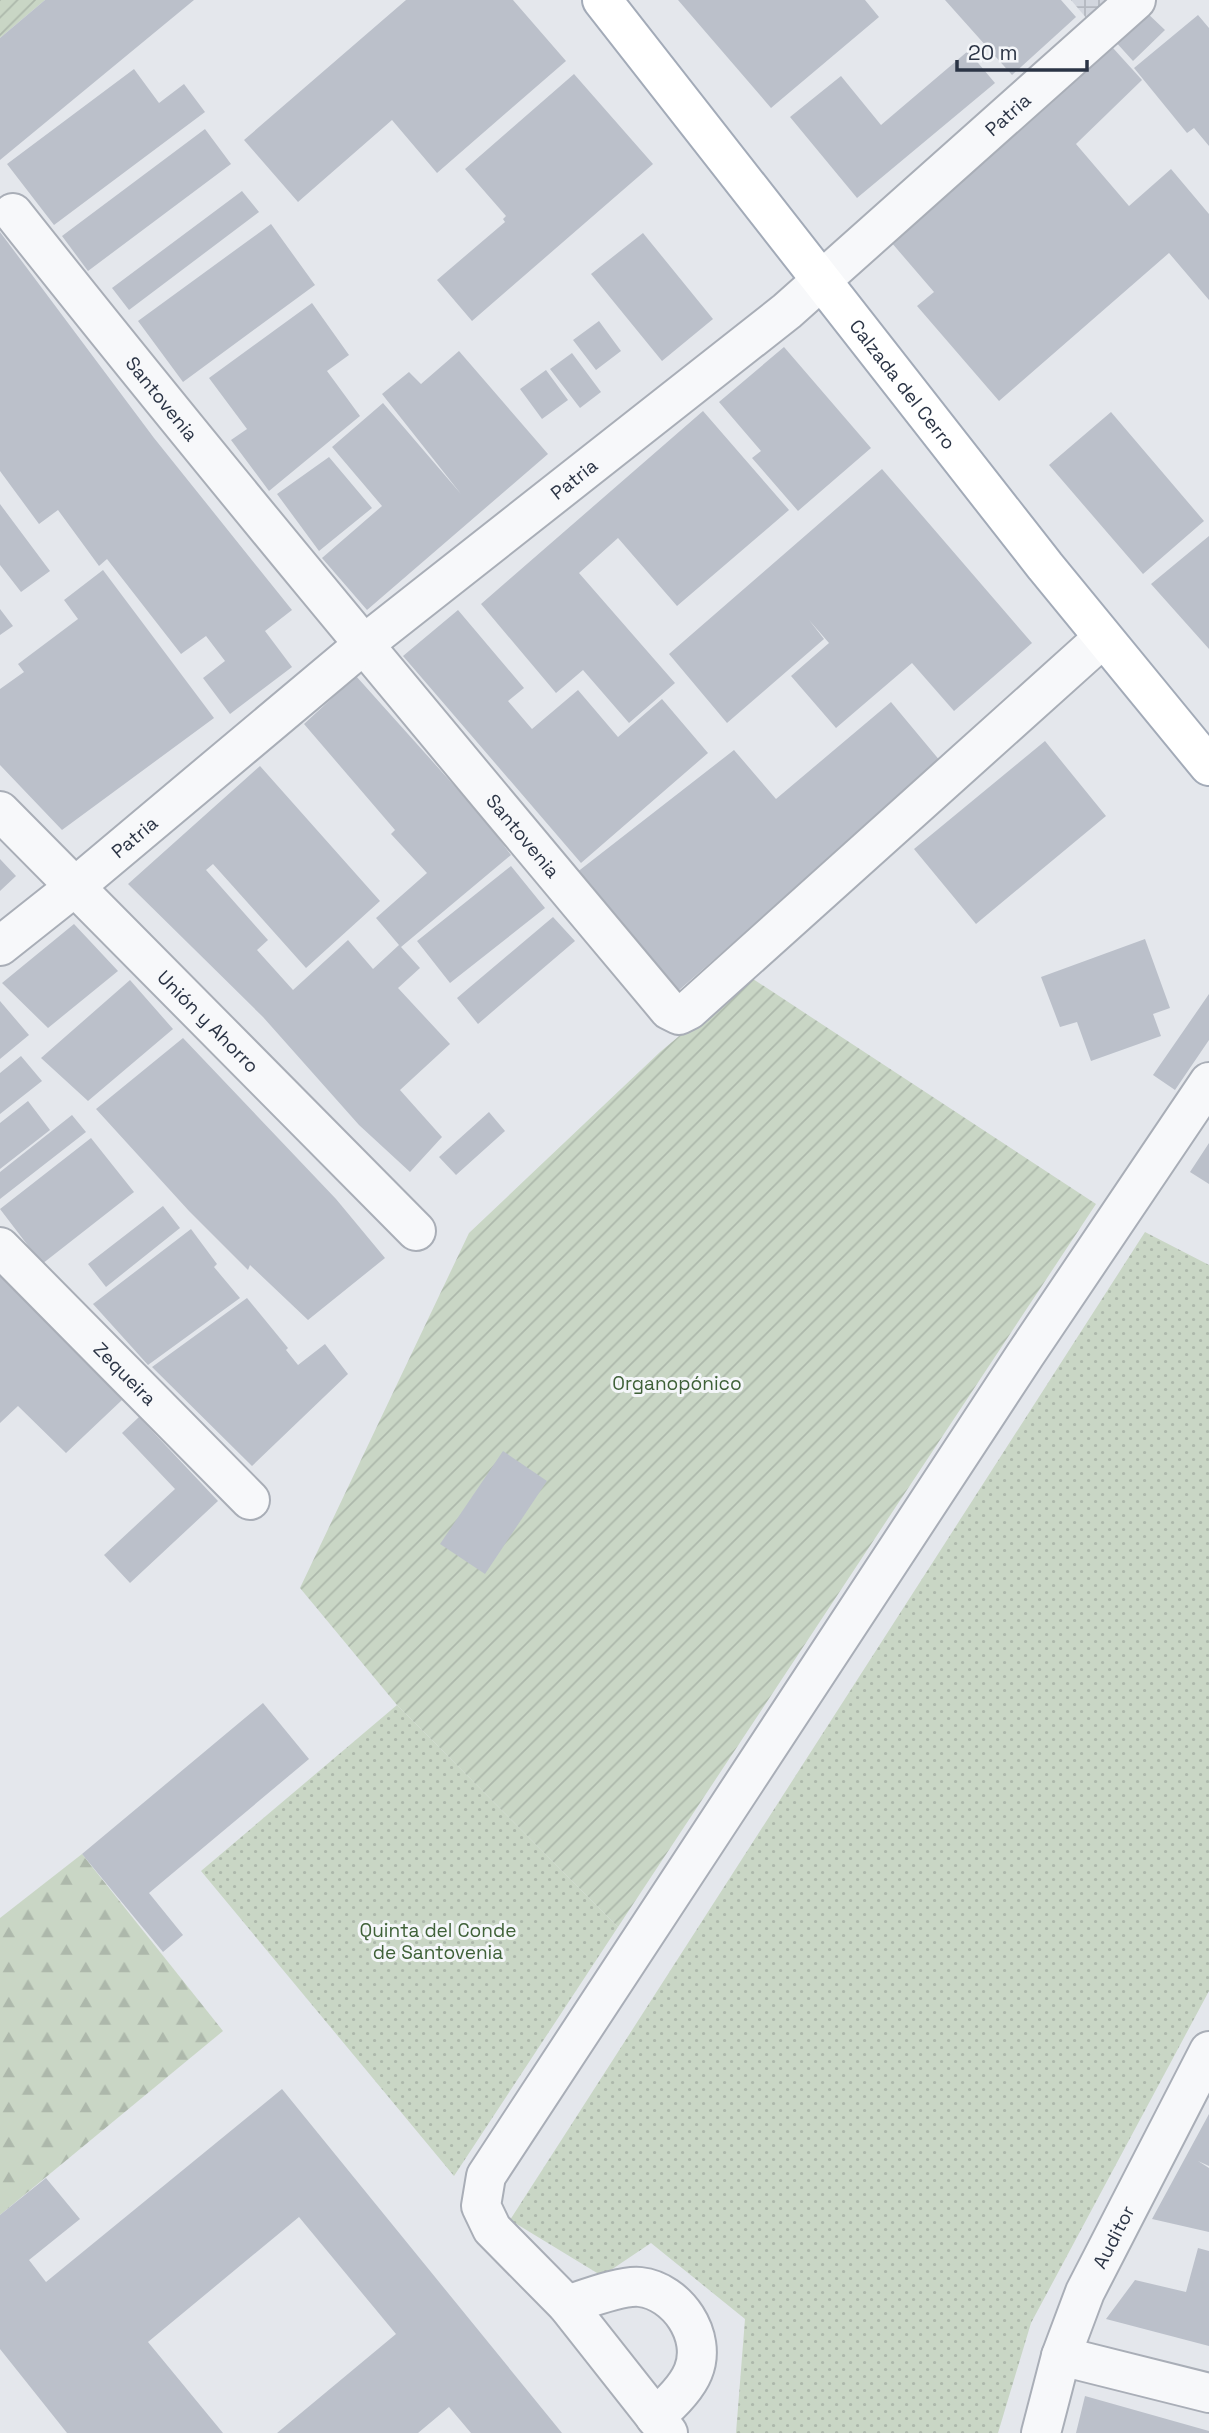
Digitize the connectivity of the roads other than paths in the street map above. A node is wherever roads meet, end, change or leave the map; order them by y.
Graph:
1 (602, 0) edge
2 (1136, 0) edge
3 (13, 213) dead end
4 (823, 281) junction
5 (1103, 638) junction
6 (363, 645) junction
7 (1209, 766) edge
8 (0, 811) edge
9 (77, 885) junction
10 (0, 946) edge
11 (1209, 1082) edge
12 (415, 1231) dead end
13 (0, 1247) edge
14 (250, 1500) dead end
15 (1209, 2051) edge
16 (567, 2305) junction
17 (1061, 2356) junction
18 (1209, 2393) edge
19 (661, 2425) edge
20 (1041, 2433) edge

1 - 4 main road, Calzada del Cerro
2 - 4 street, Patria
3 - 6 street, Santovenia
4 - 5 main road, Calzada del Cerro
4 - 6 street, Patria
5 - 6 street, Santovenia
5 - 7 main road, Calzada del Cerro
6 - 9 street, Patria
8 - 9 street, Unión y Ahorro
9 - 10 street, Patria
9 - 12 street, Unión y Ahorro
11 - 16 street
13 - 14 street, Zequeira
15 - 17 street, Auditor
16 - 19 street
16 - 19 street
17 - 18 street
17 - 20 street, Auditor

